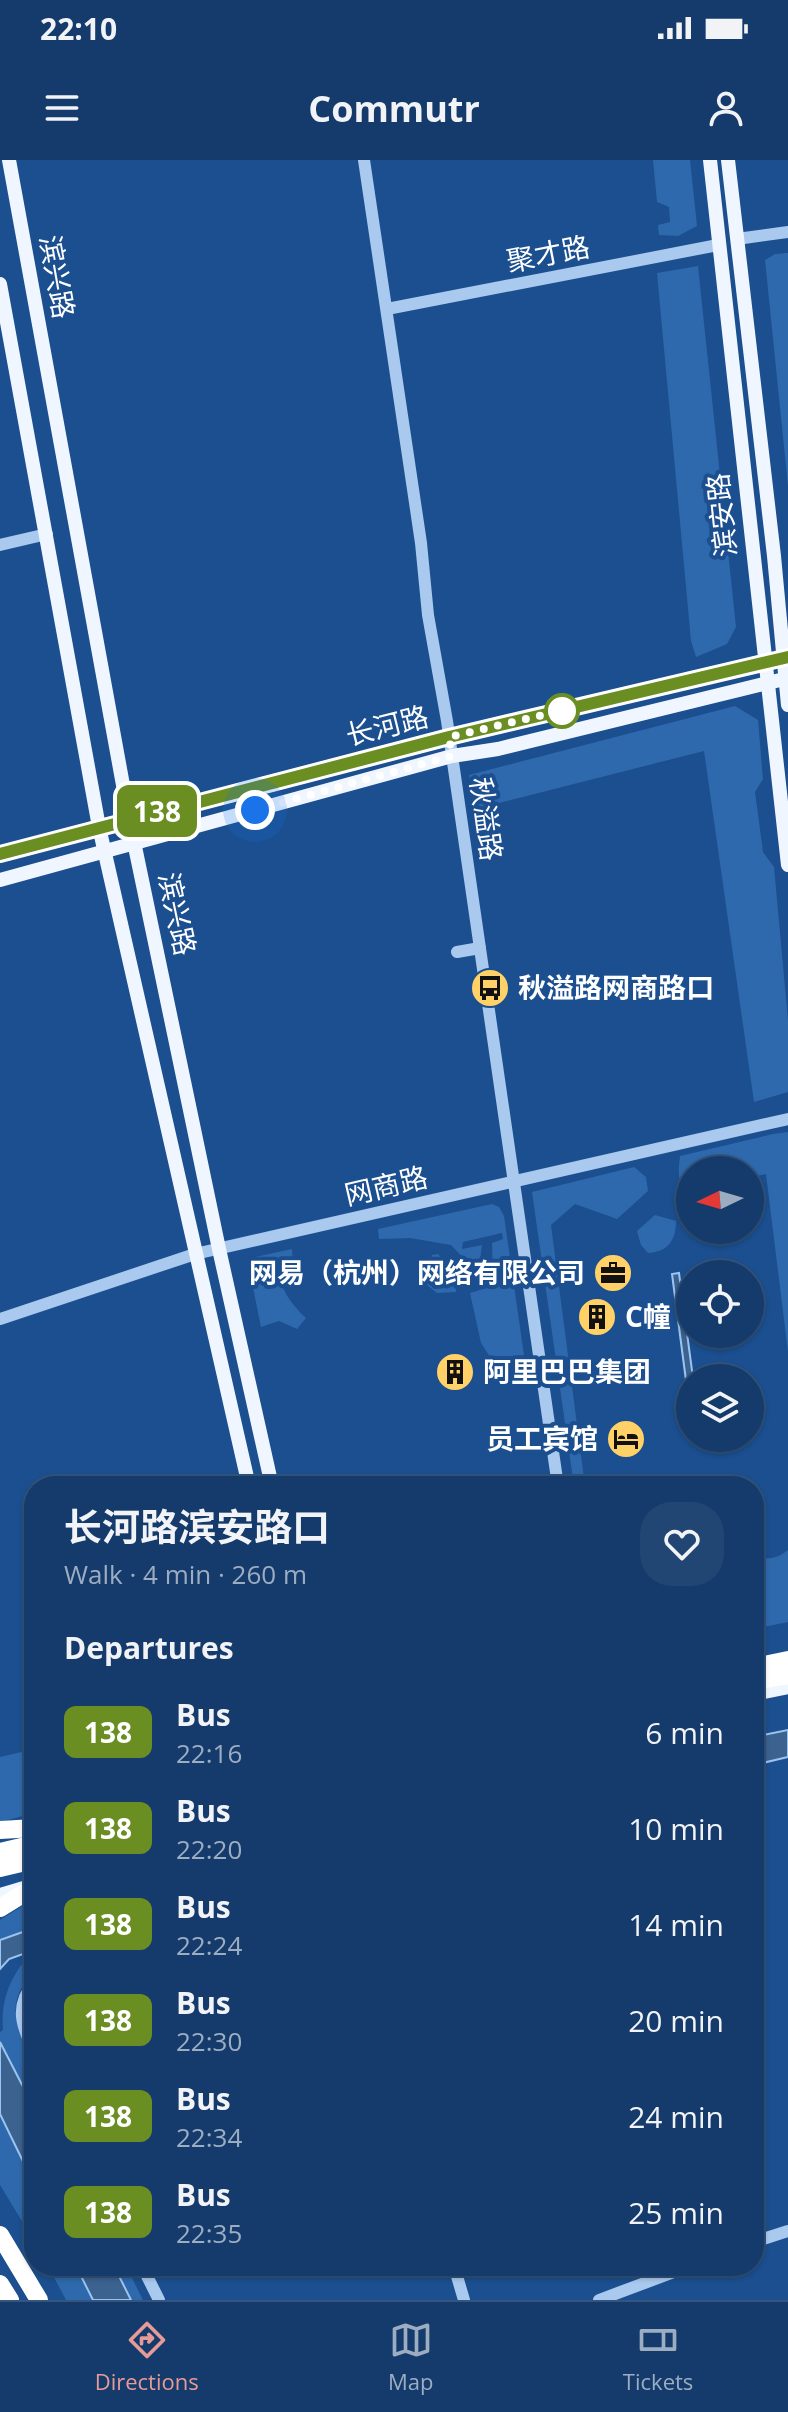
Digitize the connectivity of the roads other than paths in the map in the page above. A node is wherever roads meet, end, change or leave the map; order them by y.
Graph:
1 (9, 160) edge
2 (364, 160) edge
3 (710, 160) edge
4 (728, 160) edge
5 (788, 232) edge
6 (737, 239) junction
7 (718, 245) junction
8 (0, 284) edge
9 (387, 309) junction
10 (47, 534) junction
11 (0, 545) edge
12 (785, 657) edge
13 (764, 661) junction
14 (786, 678) edge
15 (766, 683) junction
16 (788, 705) edge
17 (449, 737) junction
18 (452, 756) junction
19 (129, 818) junction
20 (99, 827) junction
21 (136, 844) junction
22 (104, 852) junction
23 (0, 854) edge
24 (788, 865) edge
25 (0, 880) edge
26 (480, 948) junction
27 (457, 952) dead end
28 (788, 1119) edge
29 (515, 1182) junction
30 (219, 1249) junction
31 (195, 1254) junction
32 (0, 1319) edge
33 (247, 1476) edge
34 (270, 1476) edge
35 (557, 1476) edge
36 (788, 1653) edge
37 (764, 1658) edge
38 (788, 1660) edge
39 (764, 1665) edge
40 (788, 1675) edge
41 (764, 1679) edge
42 (788, 1687) edge
43 (764, 1692) edge
44 (24, 1829) edge
45 (0, 1830) edge
46 (24, 1844) edge
47 (0, 1850) edge
48 (24, 1862) edge
49 (0, 1868) edge
50 (24, 1889) edge
51 (24, 1892) edge
52 (0, 1895) edge
53 (0, 1908) edge
54 (24, 1998) edge
55 (24, 2027) edge
56 (0, 2220) edge
57 (788, 2231) edge
58 (0, 2235) edge
59 (764, 2239) edge
60 (0, 2257) edge
61 (24, 2263) edge
62 (32, 2276) edge
63 (147, 2276) edge
64 (457, 2276) edge
65 (663, 2276) edge
66 (0, 2284) edge
67 (23, 2296) edge
68 (45, 2300) edge
69 (159, 2300) edge
70 (464, 2300) edge
71 (599, 2300) edge

1 - 19 main road, 滨兴路
2 - 9 street, 秋溢路
3 - 7 main road, 滨安路
4 - 6 main road, 滨安路
5 - 6 street
6 - 12 main road, 滨安路
7 - 9 street, 聚才路
7 - 13 main road, 滨安路
8 - 10 main road, 滨兴路
9 - 17 street, 秋溢路
10 - 11 street
10 - 20 main road, 滨兴路
12 - 13 main road, 长河路
12 - 14 main road, 滨安路
13 - 15 main road, 滨安路
13 - 17 main road, 长河路
14 - 15 main road, 长河路
14 - 16 main road, 滨安路
15 - 18 main road, 长河路
15 - 24 main road, 滨安路
17 - 18 street, 秋溢路
17 - 19 main road, 长河路
18 - 21 main road, 长河路
18 - 26 street, 秋溢路
19 - 20 main road, 长河路
19 - 21 main road, 滨兴路
20 - 22 main road, 滨兴路
20 - 23 main road, 长河路
21 - 22 main road, 长河路
21 - 30 main road, 滨兴路
22 - 25 main road, 长河路
22 - 31 main road, 滨兴路
26 - 27 street
26 - 29 street, 秋溢路
28 - 29 street, 网商路
29 - 30 street, 网商路
29 - 35 street, 秋溢路
30 - 31 street, 网商路
30 - 34 main road, 滨兴路
31 - 32 street, 网商路
31 - 33 main road, 滨兴路
36 - 37 main road
38 - 39 highway
40 - 41 highway
42 - 43 main road
44 - 45 highway
46 - 47 highway
48 - 49 highway
50 - 52 main road
51 - 53 highway
54 - 55 street
56 - 61 main road
57 - 59 street
58 - 67 highway
60 - 67 highway
62 - 68 main road
63 - 69 street
64 - 70 street
65 - 71 street
66 - 67 highway

